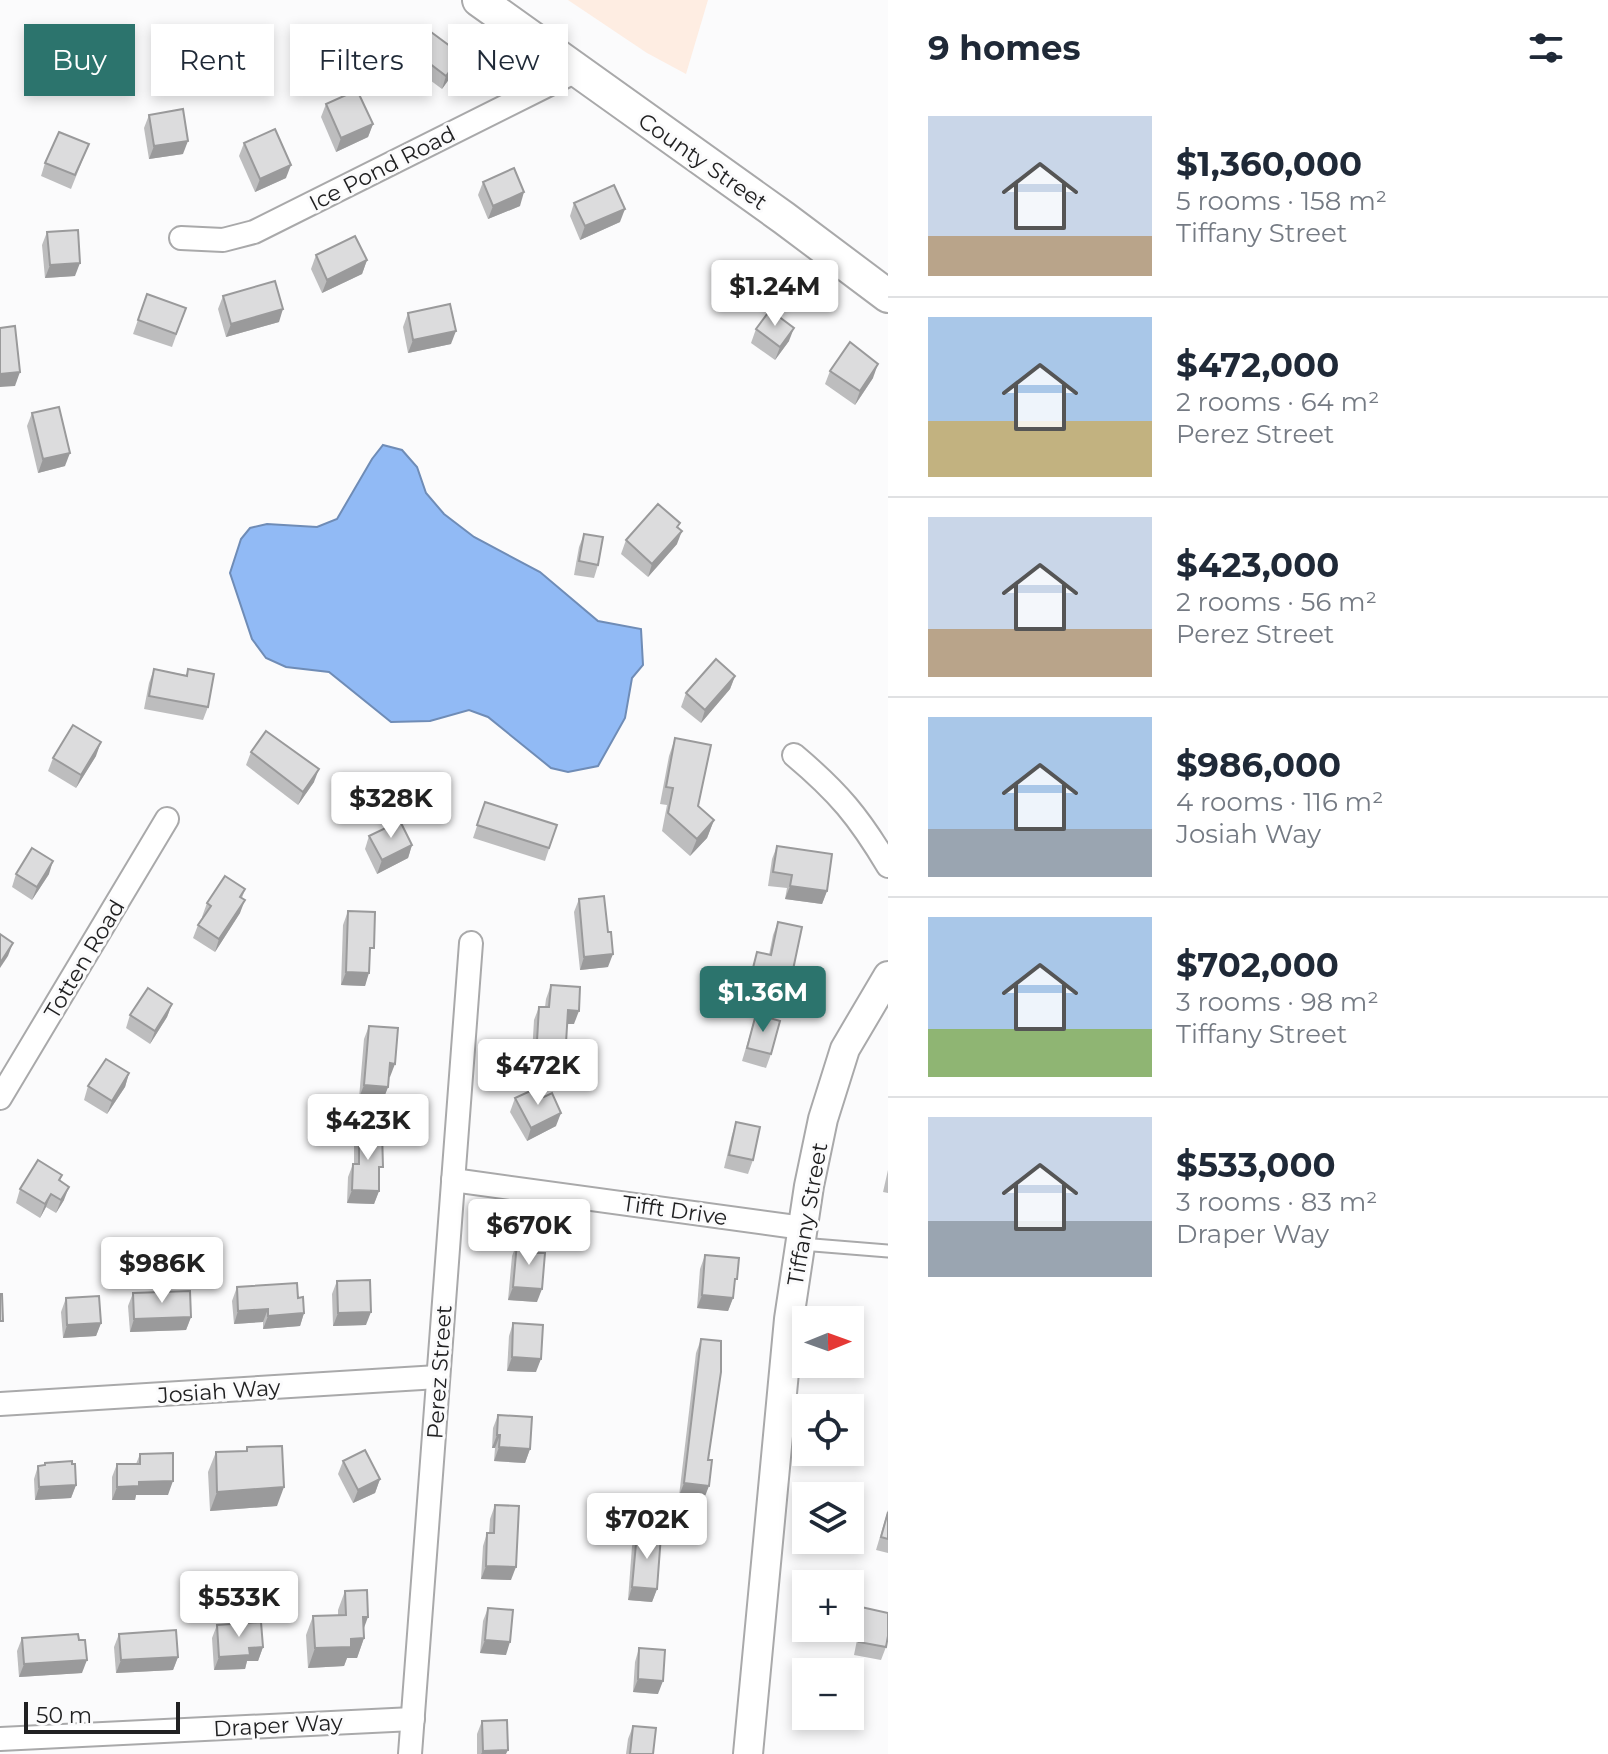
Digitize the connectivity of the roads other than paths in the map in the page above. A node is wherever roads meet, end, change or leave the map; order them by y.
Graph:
1 (479, 0) edge
2 (576, 71) junction
3 (181, 238) dead end
4 (888, 296) edge
5 (794, 755) dead end
6 (167, 819) dead end
7 (888, 866) edge
8 (471, 943) dead end
9 (888, 976) edge
10 (0, 1098) edge
11 (453, 1180) junction
12 (801, 1236) junction
13 (888, 1251) edge
14 (438, 1377) junction
15 (0, 1404) edge
16 (413, 1719) junction
17 (0, 1739) edge
18 (410, 1754) edge
19 (748, 1754) edge

1 - 2 main road, County Street
2 - 3 street, Ice Pond Road
2 - 4 main road, County Street
5 - 7 street
6 - 10 street, Totten Road
8 - 11 street, Perez Street
9 - 12 street, Tiffany Street
11 - 12 street, Tifft Drive
11 - 14 street, Perez Street
12 - 13 lane
12 - 19 street, Tiffany Street
14 - 15 street, Josiah Way
14 - 16 street, Perez Street
16 - 17 street, Draper Way
16 - 18 street, Perez Street

